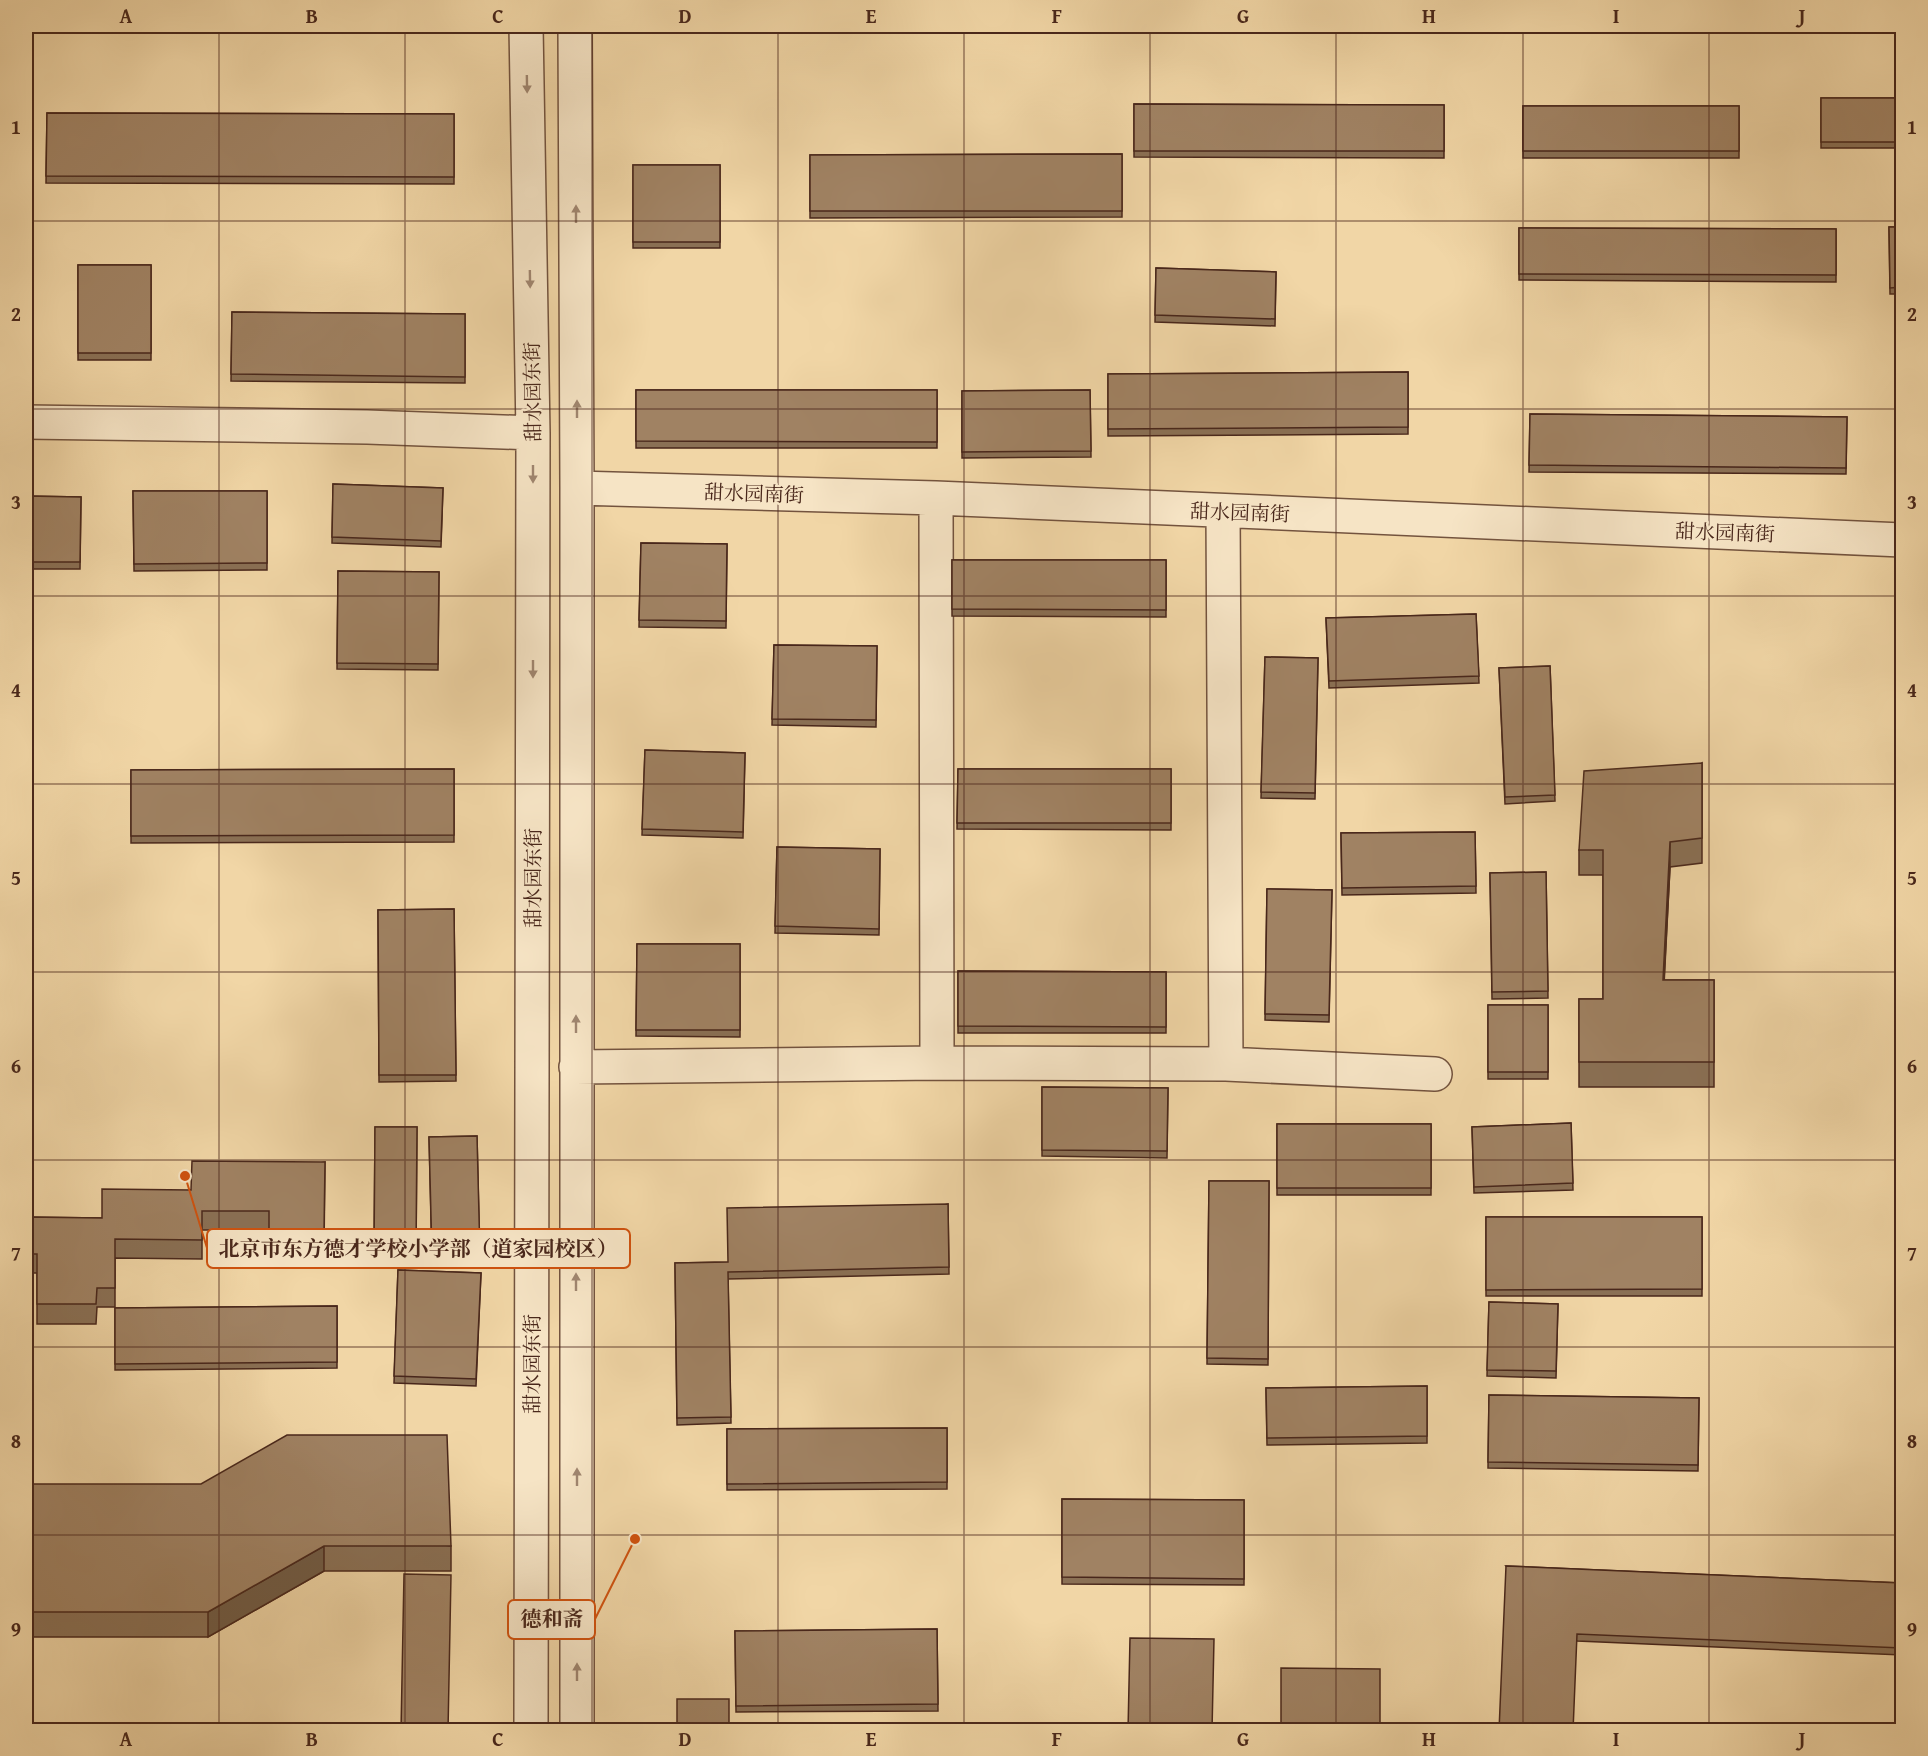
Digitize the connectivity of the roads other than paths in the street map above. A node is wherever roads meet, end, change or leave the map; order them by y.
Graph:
1 (526, 26) edge
2 (575, 26) edge
3 (26, 422) edge
4 (533, 433) junction
5 (577, 488) junction
6 (936, 498) junction
7 (1223, 511) junction
8 (1902, 540) edge
9 (937, 1063) junction
10 (1226, 1064) junction
11 (576, 1067) junction
12 (1435, 1074) dead end
13 (531, 1731) edge
14 (577, 1731) edge

1 -> 4 street, 甜水园东街
5 -> 2 street
3 - 4 street
4 -> 13 street, 甜水园东街
5 - 6 street, 甜水园南街
11 -> 5 street
6 - 7 street, 甜水园南街
6 - 9 street
7 - 8 street, 甜水园南街
7 - 10 street
9 - 10 street
9 - 11 street
10 - 12 street
14 -> 11 street

